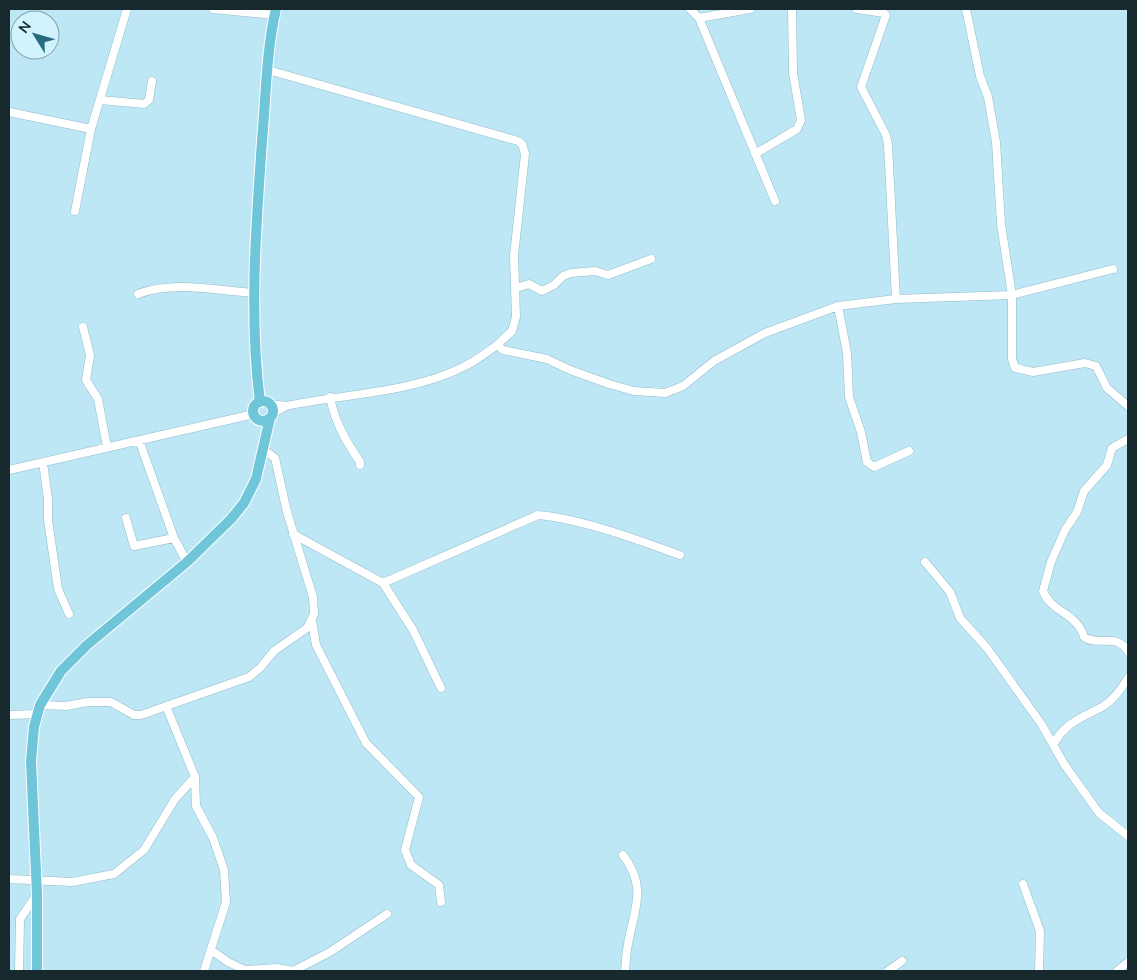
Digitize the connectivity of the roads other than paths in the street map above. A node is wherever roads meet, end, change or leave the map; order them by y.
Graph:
1 (127, 9) edge
2 (212, 9) edge
3 (690, 9) edge
4 (750, 9) edge
5 (792, 9) edge
6 (857, 9) edge
7 (966, 9) edge
8 (275, 12) edge
9 (699, 18) junction
10 (268, 70) junction
11 (152, 81) dead end
12 (100, 100) junction
13 (9, 112) edge
14 (91, 130) junction
15 (755, 154) junction
16 (775, 201) dead end
17 (75, 211) dead end
18 (651, 259) dead end
19 (1113, 269) dead end
20 (516, 288) junction
21 (256, 293) junction
22 (138, 294) dead end
23 (1012, 295) junction
24 (896, 299) junction
25 (838, 306) junction
26 (83, 327) dead end
27 (497, 345) junction
28 (330, 397) junction
29 (1128, 406) edge
30 (268, 410) junction
31 (256, 417) junction
32 (1128, 439) edge
33 (139, 440) junction
34 (107, 448) junction
35 (264, 448) junction
36 (909, 451) dead end
37 (43, 463) junction
38 (360, 465) dead end
39 (9, 470) edge
40 (126, 518) dead end
41 (294, 534) junction
42 (174, 538) junction
43 (680, 554) dead end
44 (188, 562) junction
45 (925, 562) dead end
46 (383, 584) junction
47 (69, 614) dead end
48 (312, 621) junction
49 (1128, 652) edge
50 (1128, 678) edge
51 (441, 688) dead end
52 (166, 706) junction
53 (38, 709) junction
54 (9, 714) edge
55 (1054, 744) junction
56 (195, 776) junction
57 (1128, 836) edge
58 (623, 855) dead end
59 (9, 879) edge
60 (36, 880) junction
61 (1023, 884) dead end
62 (37, 894) junction
63 (440, 902) dead end
64 (387, 914) dead end
65 (211, 950) junction
66 (902, 962) dead end
67 (1128, 962) edge
68 (19, 971) edge
69 (37, 971) edge
70 (204, 971) edge
71 (625, 971) edge
72 (888, 971) edge
73 (1040, 971) edge
74 (1117, 971) edge

1 - 12 street
2 - 8 street
3 - 9 street
4 - 9 street
5 - 15 street
6 - 24 street
7 - 23 street
8 - 10 main road
9 - 15 street
10 - 20 street
10 - 21 main road
11 - 12 street
12 - 14 street
13 - 14 street
14 - 17 street
15 - 16 street
18 - 20 street
19 - 23 street
20 - 27 street
21 - 22 street
21 - 30 main road
23 - 24 street
23 - 29 street
24 - 25 street
25 - 27 street
25 - 36 street
26 - 34 street
27 - 28 street
28 - 30 street
28 - 38 street
30 - 31 main road
30 - 31 main road
30 - 35 main road
31 - 33 street
31 - 35 main road
32 - 49 street
33 - 34 street
33 - 42 street
34 - 37 street
35 - 41 street
35 - 44 main road
37 - 39 street
37 - 47 street
40 - 42 street
41 - 46 street
41 - 48 street
42 - 44 street
43 - 46 street
44 - 53 main road
45 - 55 street
46 - 51 street
48 - 52 street
48 - 63 street
50 - 55 street
52 - 53 street
52 - 56 street
53 - 54 street
53 - 60 main road
55 - 57 street
56 - 60 street
56 - 65 street
58 - 71 street
59 - 60 street
60 - 62 main road
61 - 73 street
62 - 68 street
62 - 69 main road
64 - 65 street
65 - 70 street
66 - 72 street
67 - 74 street

